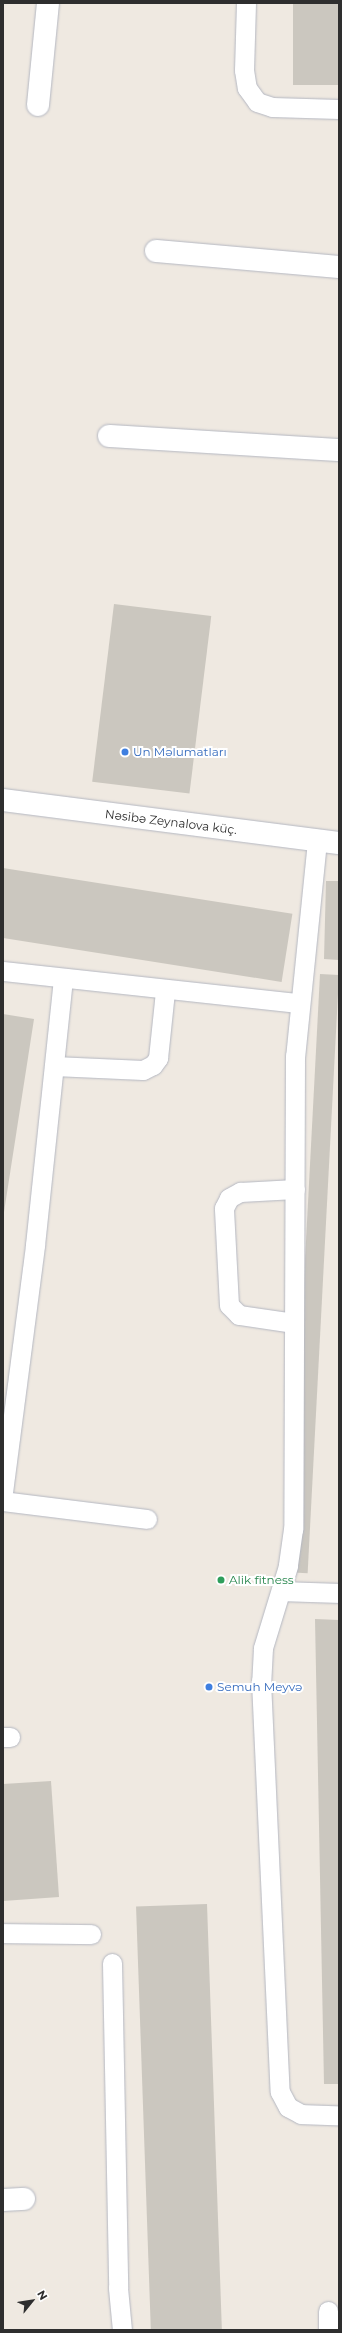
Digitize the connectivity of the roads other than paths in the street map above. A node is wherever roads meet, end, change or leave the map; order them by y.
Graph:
1 (48, 3) edge
2 (246, 3) edge
3 (38, 105) dead end
4 (339, 109) edge
5 (156, 251) dead end
6 (339, 267) edge
7 (109, 436) dead end
8 (339, 450) edge
9 (3, 800) edge
10 (316, 841) junction
11 (339, 843) edge
12 (3, 971) edge
13 (63, 980) junction
14 (165, 991) junction
15 (298, 1003) junction
16 (54, 1066) junction
17 (295, 1189) junction
18 (294, 1323) junction
19 (3, 1492) edge
20 (3, 1501) edge
21 (147, 1519) dead end
22 (281, 1591) junction
23 (339, 1593) edge
24 (3, 1933) edge
25 (91, 1934) dead end
26 (112, 1962) dead end
27 (339, 2115) edge
28 (328, 2311) dead end
29 (122, 2330) edge
30 (328, 2330) edge

1 - 3 street
2 - 4 lane
5 - 6 street
7 - 8 street
9 - 10 street, Nəsibə Zeynalova küç.
10 - 11 street, Nəsibə Zeynalova küç.
10 - 15 lane
12 - 13 lane
13 - 14 lane
13 - 16 lane
14 - 15 lane
14 - 16 lane
15 - 17 lane
16 - 19 lane
17 - 18 lane
17 - 18 lane
18 - 22 lane
20 - 21 lane
22 - 23 lane
22 - 27 lane
24 - 25 lane
26 - 29 lane
28 - 30 lane

